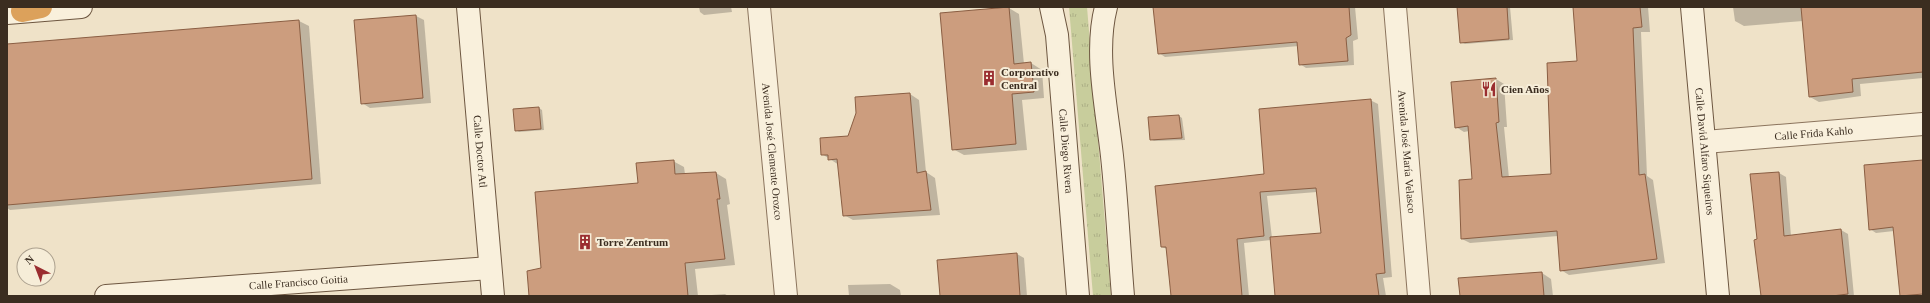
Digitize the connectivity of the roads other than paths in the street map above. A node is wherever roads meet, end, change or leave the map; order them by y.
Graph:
1 (81, 7) edge
2 (468, 7) edge
3 (759, 7) edge
4 (1051, 7) edge
5 (1106, 7) edge
6 (1395, 7) edge
7 (1692, 7) edge
8 (24, 10) edge
9 (1923, 124) edge
10 (1705, 142) junction
11 (490, 268) junction
12 (106, 296) edge
13 (493, 296) edge
14 (786, 296) edge
15 (1078, 296) edge
16 (1123, 296) edge
17 (1419, 296) edge
18 (1718, 296) edge

1 - 8 street
2 - 11 street, Calle Doctor Atl
3 - 14 street, Avenida José Clemente Orozco
4 - 15 street, Calle Diego Rivera
5 - 16 street
6 - 17 street, Avenida José María Velasco
7 - 10 street, Calle David Alfaro Siqueiros
9 - 10 street, Calle Frida Kahlo
10 - 18 street, Calle David Alfaro Siqueiros
11 - 12 street, Calle Francisco Goitia
11 - 13 street, Calle Doctor Atl

